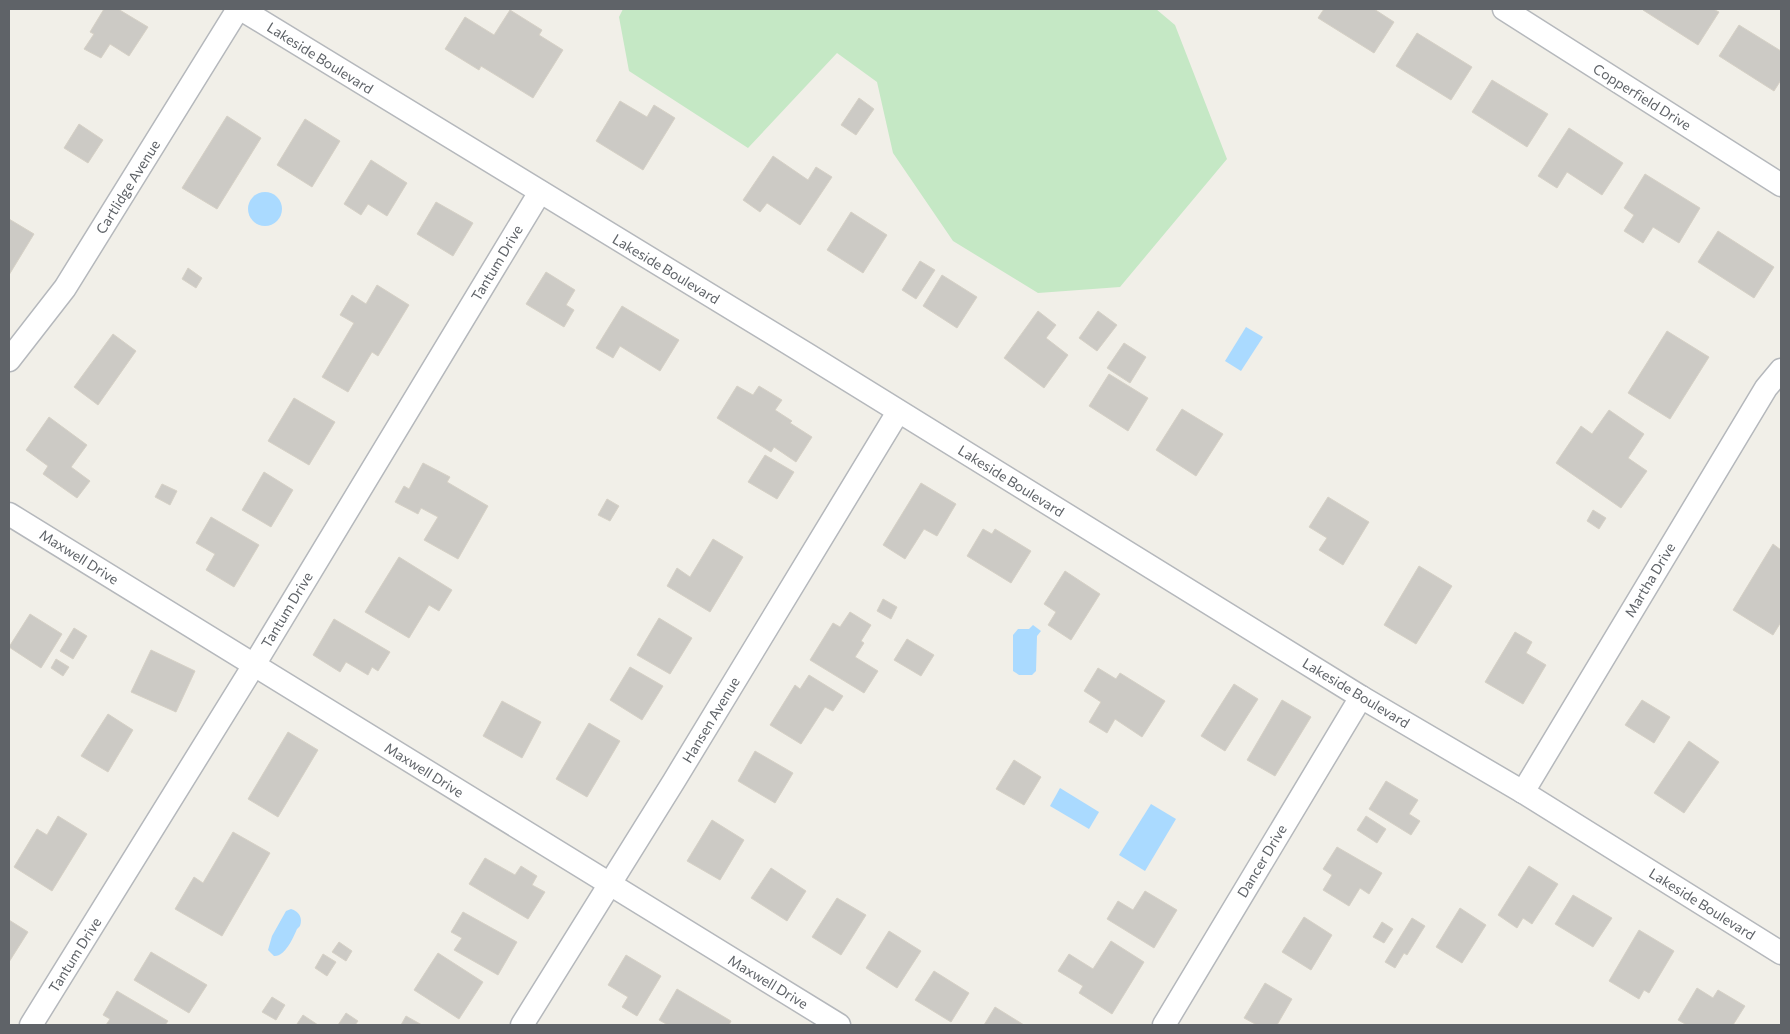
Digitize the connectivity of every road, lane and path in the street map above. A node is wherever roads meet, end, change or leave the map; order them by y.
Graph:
1 (239, 9) edge
2 (1504, 9) edge
3 (1781, 185) edge
4 (540, 192) junction
5 (9, 360) edge
6 (1781, 370) edge
7 (898, 412) junction
8 (9, 514) edge
9 (254, 665) junction
10 (1361, 696) junction
11 (1523, 792) junction
12 (609, 884) junction
13 (1781, 953) edge
14 (31, 1025) edge
15 (522, 1025) edge
16 (839, 1025) edge
17 (1164, 1025) edge

1 - 4 street, Lakeside Boulevard
1 - 5 street, Cartlidge Avenue
2 - 3 street, Copperfield Drive
4 - 7 street, Lakeside Boulevard
4 - 9 street, Tantum Drive
6 - 11 street, Martha Drive
7 - 10 street, Lakeside Boulevard
7 - 12 street, Hansen Avenue
8 - 9 street, Maxwell Drive
9 - 12 street, Maxwell Drive
9 - 14 street, Tantum Drive
10 - 11 street, Lakeside Boulevard
10 - 17 street, Dancer Drive
11 - 13 street, Lakeside Boulevard
12 - 15 street, Hansen Avenue
12 - 16 street, Maxwell Drive

